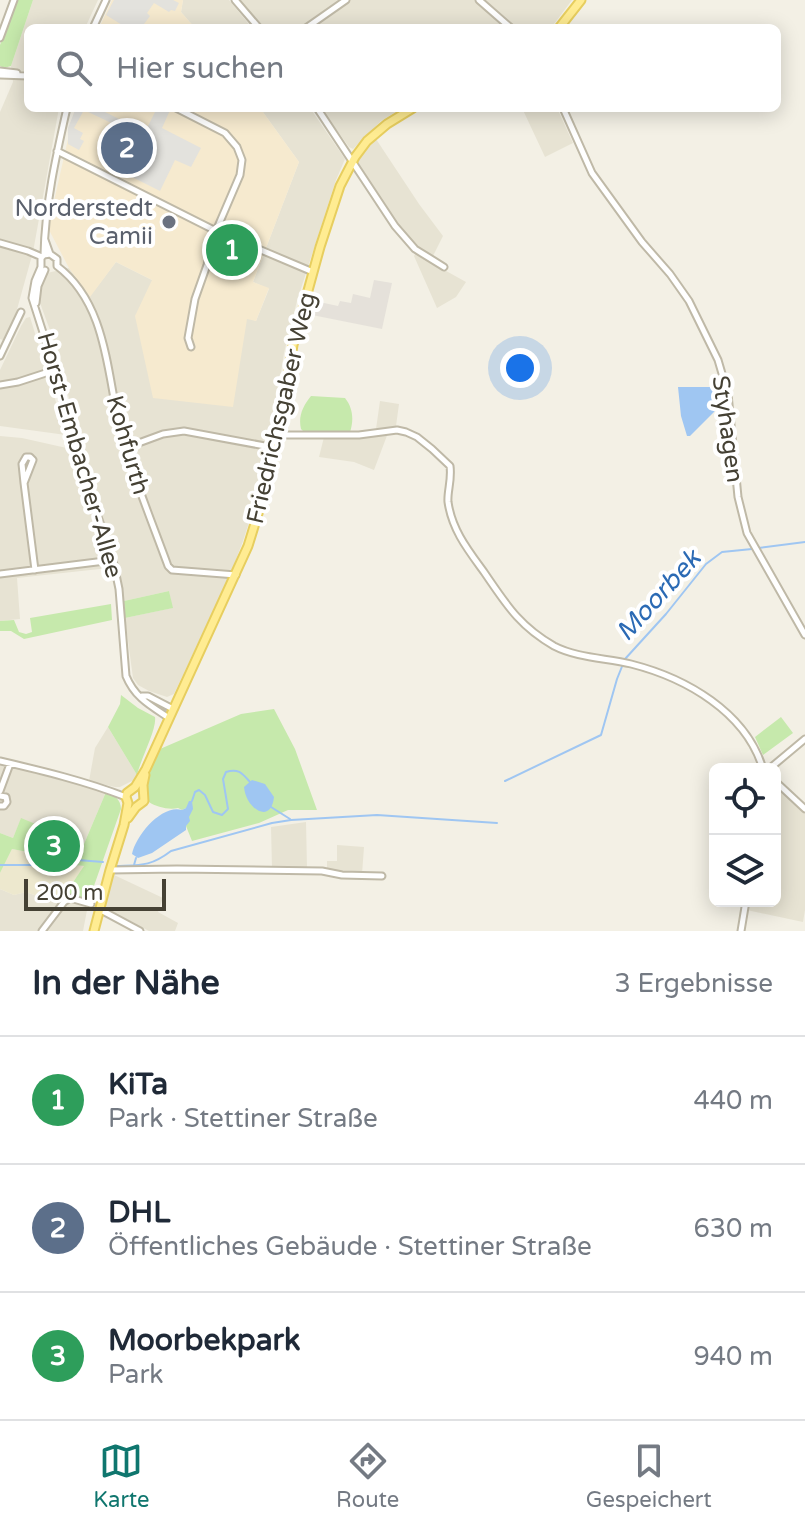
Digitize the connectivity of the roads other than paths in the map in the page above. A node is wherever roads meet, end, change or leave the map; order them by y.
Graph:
1 (14, 0) edge
2 (106, 0) edge
3 (235, 0) edge
4 (346, 0) edge
5 (479, 0) edge
6 (581, 0) edge
7 (95, 24) edge
8 (256, 24) edge
9 (312, 24) edge
10 (506, 24) edge
11 (562, 24) edge
12 (0, 38) edge
13 (0, 73) edge
14 (24, 75) edge
15 (66, 112) edge
16 (184, 112) edge
17 (320, 112) edge
18 (405, 112) edge
19 (565, 112) edge
20 (57, 151) junction
21 (352, 161) junction
22 (216, 231) junction
23 (0, 243) edge
24 (46, 255) junction
25 (57, 266) junction
26 (444, 267) dead end
27 (43, 268) junction
28 (313, 272) junction
29 (21, 312) dead end
30 (191, 347) dead end
31 (0, 356) edge
32 (55, 370) junction
33 (0, 385) edge
34 (279, 433) junction
35 (125, 448) junction
36 (276, 448) junction
37 (24, 483) dead end
38 (113, 560) junction
39 (35, 570) junction
40 (0, 574) edge
41 (236, 575) junction
42 (805, 635) edge
43 (142, 696) junction
44 (174, 709) junction
45 (169, 718) junction
46 (805, 739) edge
47 (0, 761) edge
48 (763, 763) edge
49 (774, 763) edge
50 (10, 764) junction
51 (146, 769) junction
52 (781, 787) edge
53 (143, 791) junction
54 (0, 793) edge
55 (130, 797) junction
56 (0, 806) edge
57 (805, 809) edge
58 (110, 870) junction
59 (382, 876) dead end
60 (91, 904) dead end
61 (745, 907) edge
62 (99, 909) junction
63 (42, 931) edge
64 (94, 931) edge
65 (140, 931) edge
66 (741, 931) edge

1 - 12 street
2 - 7 street
3 - 8 street
4 - 9 street
5 - 10 street
6 - 11 main road
13 - 14 street
15 - 20 street, Kohfurth
16 - 22 street
17 - 21 street
18 - 21 main road, Friedrichsgaber Weg
19 - 42 street, Styhagen
20 - 22 street
20 - 24 street, Kohfurth
21 - 26 street
21 - 28 main road, Friedrichsgaber Weg
22 - 28 street
22 - 30 street
23 - 24 street
24 - 25 street, Kohfurth
24 - 27 street, Kohfurth
25 - 27 street
25 - 35 street, Kohfurth
27 - 32 street, Horst-Embacher-Allee
28 - 34 main road, Friedrichsgaber Weg
29 - 31 street
32 - 33 street
32 - 38 street, Horst-Embacher-Allee
34 - 36 main road, Friedrichsgaber Weg
34 - 48 street
35 - 36 street
35 - 41 street, Kohfurth
36 - 41 main road, Friedrichsgaber Weg
37 - 39 street
38 - 39 street
38 - 43 street, Horst-Embacher-Allee
39 - 40 street
41 - 44 main road, Friedrichsgaber Weg
43 - 44 street
43 - 45 street, Horst-Embacher-Allee
44 - 45 main road, Friedrichsgaber Weg
45 - 51 main road, Friedrichsgaber Weg
46 - 49 street
47 - 50 street
50 - 54 street
50 - 55 street
51 - 53 main road, Friedrichsgaber Weg
51 - 55 main road, Friedrichsgaber Weg
52 - 57 street
53 - 55 main road
53 - 55 main road, Friedrichsgaber Weg
54 - 56 street
55 - 58 main road
58 - 59 street
58 - 62 main road
60 - 63 street
61 - 66 street
62 - 64 main road
62 - 65 street

